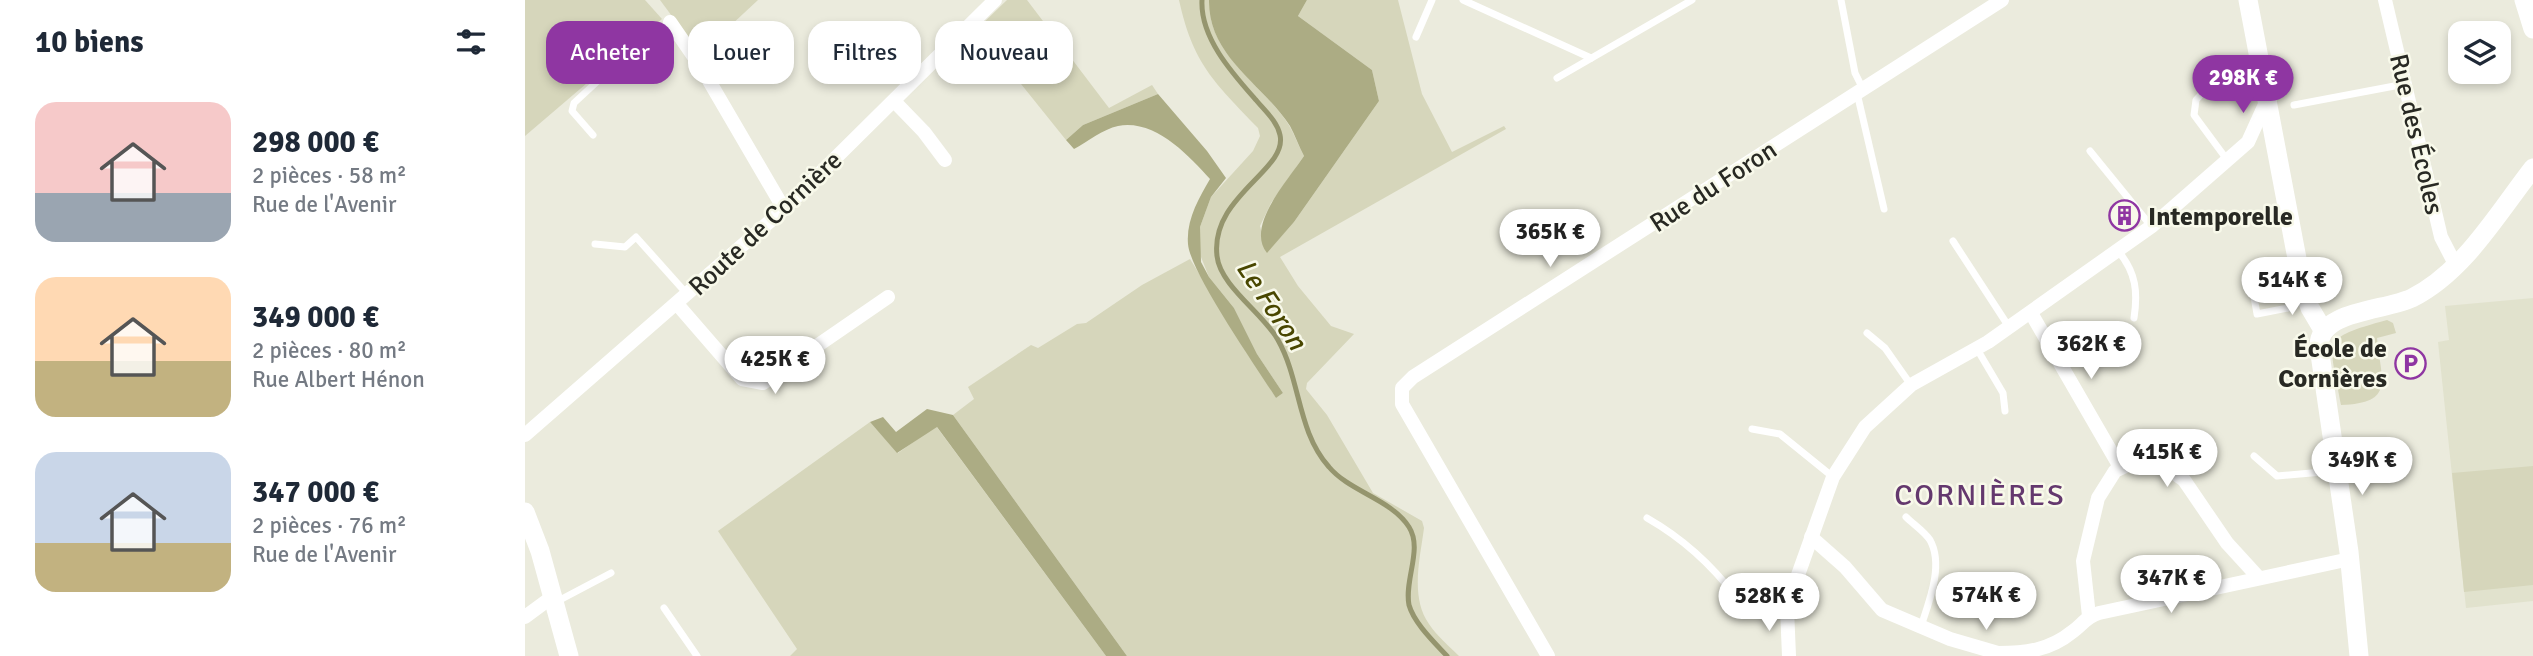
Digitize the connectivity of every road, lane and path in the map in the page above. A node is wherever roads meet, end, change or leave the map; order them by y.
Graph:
1 (995, 0) edge
2 (1432, 0) edge
3 (1463, 0) edge
4 (1692, 0) edge
5 (1841, 0) edge
6 (2002, 0) edge
7 (2248, 0) edge
8 (2385, 0) edge
9 (2524, 0) edge
10 (674, 28) edge
11 (2533, 29) edge
12 (1416, 37) dead end
13 (1591, 58) junction
14 (1557, 78) dead end
15 (594, 84) edge
16 (2405, 84) junction
17 (2207, 88) dead end
18 (1860, 91) junction
19 (2266, 100) junction
20 (894, 101) junction
21 (2294, 105) dead end
22 (593, 135) dead end
23 (2248, 142) junction
24 (2276, 148) junction
25 (2090, 152) dead end
26 (945, 160) dead end
27 (2228, 161) junction
28 (2533, 168) edge
29 (783, 209) junction
30 (1884, 209) dead end
31 (2152, 226) junction
32 (1953, 241) dead end
33 (595, 244) dead end
34 (2119, 252) junction
35 (2456, 266) junction
36 (2299, 271) junction
37 (888, 296) dead end
38 (683, 300) junction
39 (2288, 308) dead end
40 (2031, 313) junction
41 (2134, 318) dead end
42 (2009, 327) junction
43 (2323, 330) junction
44 (1867, 333) dead end
45 (1977, 349) junction
46 (1911, 385) junction
47 (2005, 411) dead end
48 (1752, 429) dead end
49 (525, 435) edge
50 (2255, 456) dead end
51 (2120, 467) junction
52 (2338, 470) junction
53 (1833, 477) junction
54 (525, 512) edge
55 (1906, 517) dead end
56 (1647, 518) dead end
57 (1811, 537) junction
58 (2350, 559) junction
59 (611, 573) dead end
60 (2259, 578) junction
61 (553, 600) junction
62 (664, 608) dead end
63 (1787, 608) junction
64 (2089, 616) junction
65 (525, 617) edge
66 (1920, 627) junction
67 (1999, 654) edge
68 (569, 656) edge
69 (697, 656) edge
70 (1548, 656) edge
71 (1789, 656) edge
72 (2358, 656) edge

1 - 20 street, Route de Cornière
2 - 12 lane
3 - 13 lane
4 - 13 lane
5 - 18 lane
6 - 18 street, Rue du Foron
7 - 19 street
8 - 16 street, Rue des Écoles
9 - 11 street
10 - 29 street
13 - 14 lane
15 - 22 lane
16 - 21 lane
16 - 35 street, Rue des Écoles
17 - 27 lane
18 - 30 lane
18 - 70 street, Rue du Foron
19 - 23 street
19 - 24 street
20 - 26 street
20 - 29 street, Route de Cornière
23 - 24 street
23 - 27 street
24 - 36 street
25 - 31 lane
27 - 31 street
28 - 35 street
29 - 38 street, Route de Cornière
31 - 34 street
32 - 42 lane
33 - 38 lane
34 - 40 street
34 - 41 lane
35 - 43 street
36 - 39 lane
36 - 43 street
37 - 38 street
38 - 49 street, Route de Cornière
40 - 42 street
40 - 51 street
42 - 45 street
43 - 52 street
44 - 46 lane
45 - 46 street
45 - 47 lane
46 - 53 street
48 - 53 lane
50 - 52 lane
51 - 60 street
51 - 64 street
52 - 58 street
53 - 57 street
54 - 61 street
55 - 66 lane
56 - 63 lane
57 - 63 street
57 - 66 street
58 - 60 street
58 - 72 street
59 - 61 lane
60 - 64 street
61 - 65 street
61 - 68 street
62 - 69 lane
63 - 71 street
64 - 67 street
66 - 67 street

